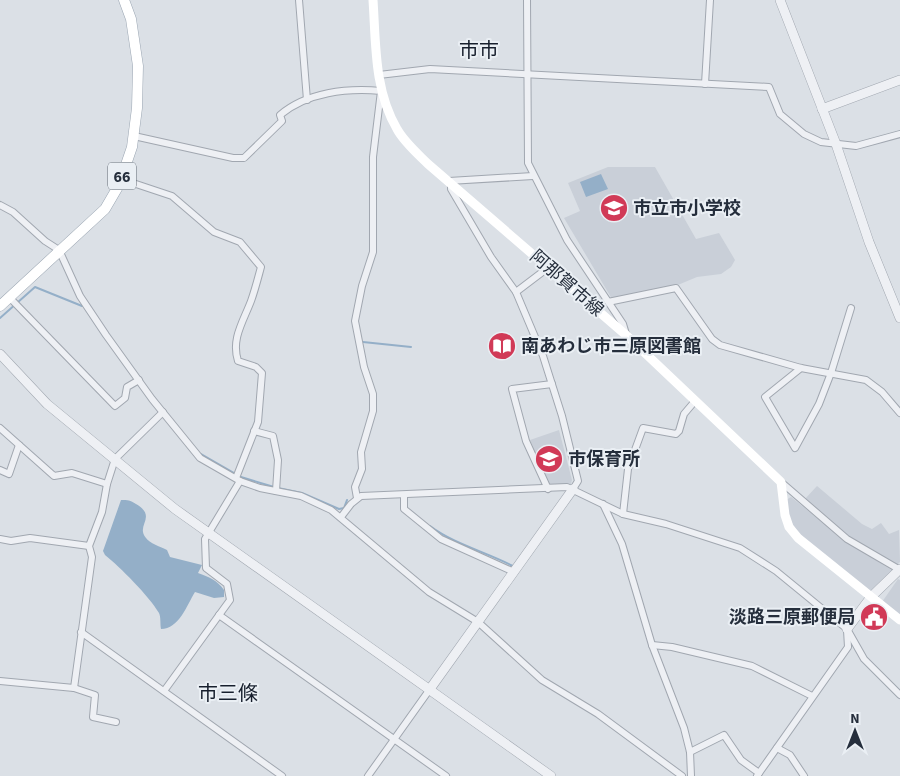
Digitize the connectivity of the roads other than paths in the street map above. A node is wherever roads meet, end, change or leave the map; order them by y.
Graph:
1 (124, 0) edge
2 (299, 0) edge
3 (373, 0) edge
4 (527, 0) edge
5 (710, 0) edge
6 (780, 0) edge
7 (379, 75) junction
8 (528, 75) junction
9 (900, 80) edge
10 (705, 84) junction
11 (381, 91) junction
12 (307, 100) junction
13 (822, 109) junction
14 (900, 134) edge
15 (134, 136) junction
16 (836, 144) junction
17 (533, 176) junction
18 (121, 179) junction
19 (450, 182) junction
20 (0, 205) edge
21 (59, 250) junction
22 (548, 267) junction
23 (516, 292) junction
24 (9, 297) junction
25 (608, 302) junction
26 (0, 306) edge
27 (851, 308) dead end
28 (900, 318) edge
29 (626, 335) junction
30 (0, 354) edge
31 (802, 368) junction
32 (831, 373) junction
33 (139, 380) junction
34 (552, 384) junction
35 (695, 401) junction
36 (163, 412) junction
37 (900, 413) edge
38 (0, 428) edge
39 (254, 431) junction
40 (19, 445) junction
41 (115, 459) junction
42 (0, 470) edge
43 (238, 479) junction
44 (781, 482) junction
45 (107, 484) junction
46 (548, 489) junction
47 (573, 489) junction
48 (276, 491) junction
49 (404, 495) junction
50 (358, 498) junction
51 (603, 504) junction
52 (623, 514) junction
53 (341, 517) junction
54 (209, 532) junction
55 (0, 539) edge
56 (89, 546) junction
57 (900, 570) edge
58 (514, 572) junction
59 (871, 596) junction
60 (219, 615) junction
61 (900, 620) edge
62 (478, 622) junction
63 (847, 629) junction
64 (82, 632) junction
65 (652, 645) junction
66 (0, 681) edge
67 (74, 688) junction
68 (430, 689) junction
69 (164, 691) junction
70 (900, 695) edge
71 (812, 696) junction
72 (116, 722) dead end
73 (394, 738) junction
74 (777, 748) junction
75 (690, 752) junction
76 (758, 774) edge
77 (282, 776) edge
78 (368, 776) edge
79 (446, 776) edge
80 (551, 776) edge
81 (682, 776) edge
82 (691, 776) edge
83 (804, 776) edge

1 - 15 main road, 66
2 - 12 street
3 - 7 main road, 阿那賀市線
4 - 8 street
5 - 10 street
6 - 13 street
7 - 8 street
7 - 11 main road, 阿那賀市線
8 - 10 street
8 - 17 street
9 - 13 street
10 - 16 street
11 - 12 street
11 - 19 main road, 阿那賀市線
11 - 50 street
12 - 15 street
13 - 16 street
14 - 16 street
15 - 18 main road, 66
16 - 28 street
17 - 19 street
17 - 25 street
18 - 21 main road, 66
18 - 39 street
19 - 22 main road, 阿那賀市線
19 - 23 street
20 - 21 street
21 - 24 main road, 66
21 - 33 street
22 - 23 street
22 - 29 main road, 阿那賀市線
23 - 34 street
24 - 26 main road, 66
24 - 33 street
25 - 29 street
25 - 31 street
27 - 32 street
29 - 35 main road, 阿那賀市線
30 - 41 street
31 - 32 street
31 - 32 street
32 - 37 street
33 - 36 street
34 - 46 street
34 - 47 street
35 - 44 main road, 阿那賀市線
35 - 52 street
36 - 41 street
36 - 43 street
38 - 40 street
39 - 43 street
39 - 48 street
40 - 42 street
40 - 45 street
41 - 45 street
41 - 54 street
43 - 48 street
43 - 54 street
44 - 57 street
44 - 59 main road
45 - 56 street
46 - 47 street
46 - 49 street
47 - 51 street
47 - 58 street
48 - 53 street
49 - 50 street
49 - 58 street
50 - 53 street
51 - 52 street
51 - 65 street
52 - 63 street
53 - 62 street
54 - 60 street
54 - 68 street
55 - 56 street
56 - 64 street
57 - 59 street
58 - 62 street
59 - 61 main road
59 - 63 street
60 - 69 street
60 - 73 street
62 - 68 street
62 - 81 street
63 - 70 street
63 - 71 street
64 - 67 street
64 - 69 street
65 - 71 street
65 - 75 street
66 - 67 street
67 - 72 street
68 - 73 street
68 - 80 street
69 - 77 street
71 - 74 street
73 - 78 street
73 - 79 street
74 - 76 street
74 - 83 street
75 - 76 street
75 - 82 street

